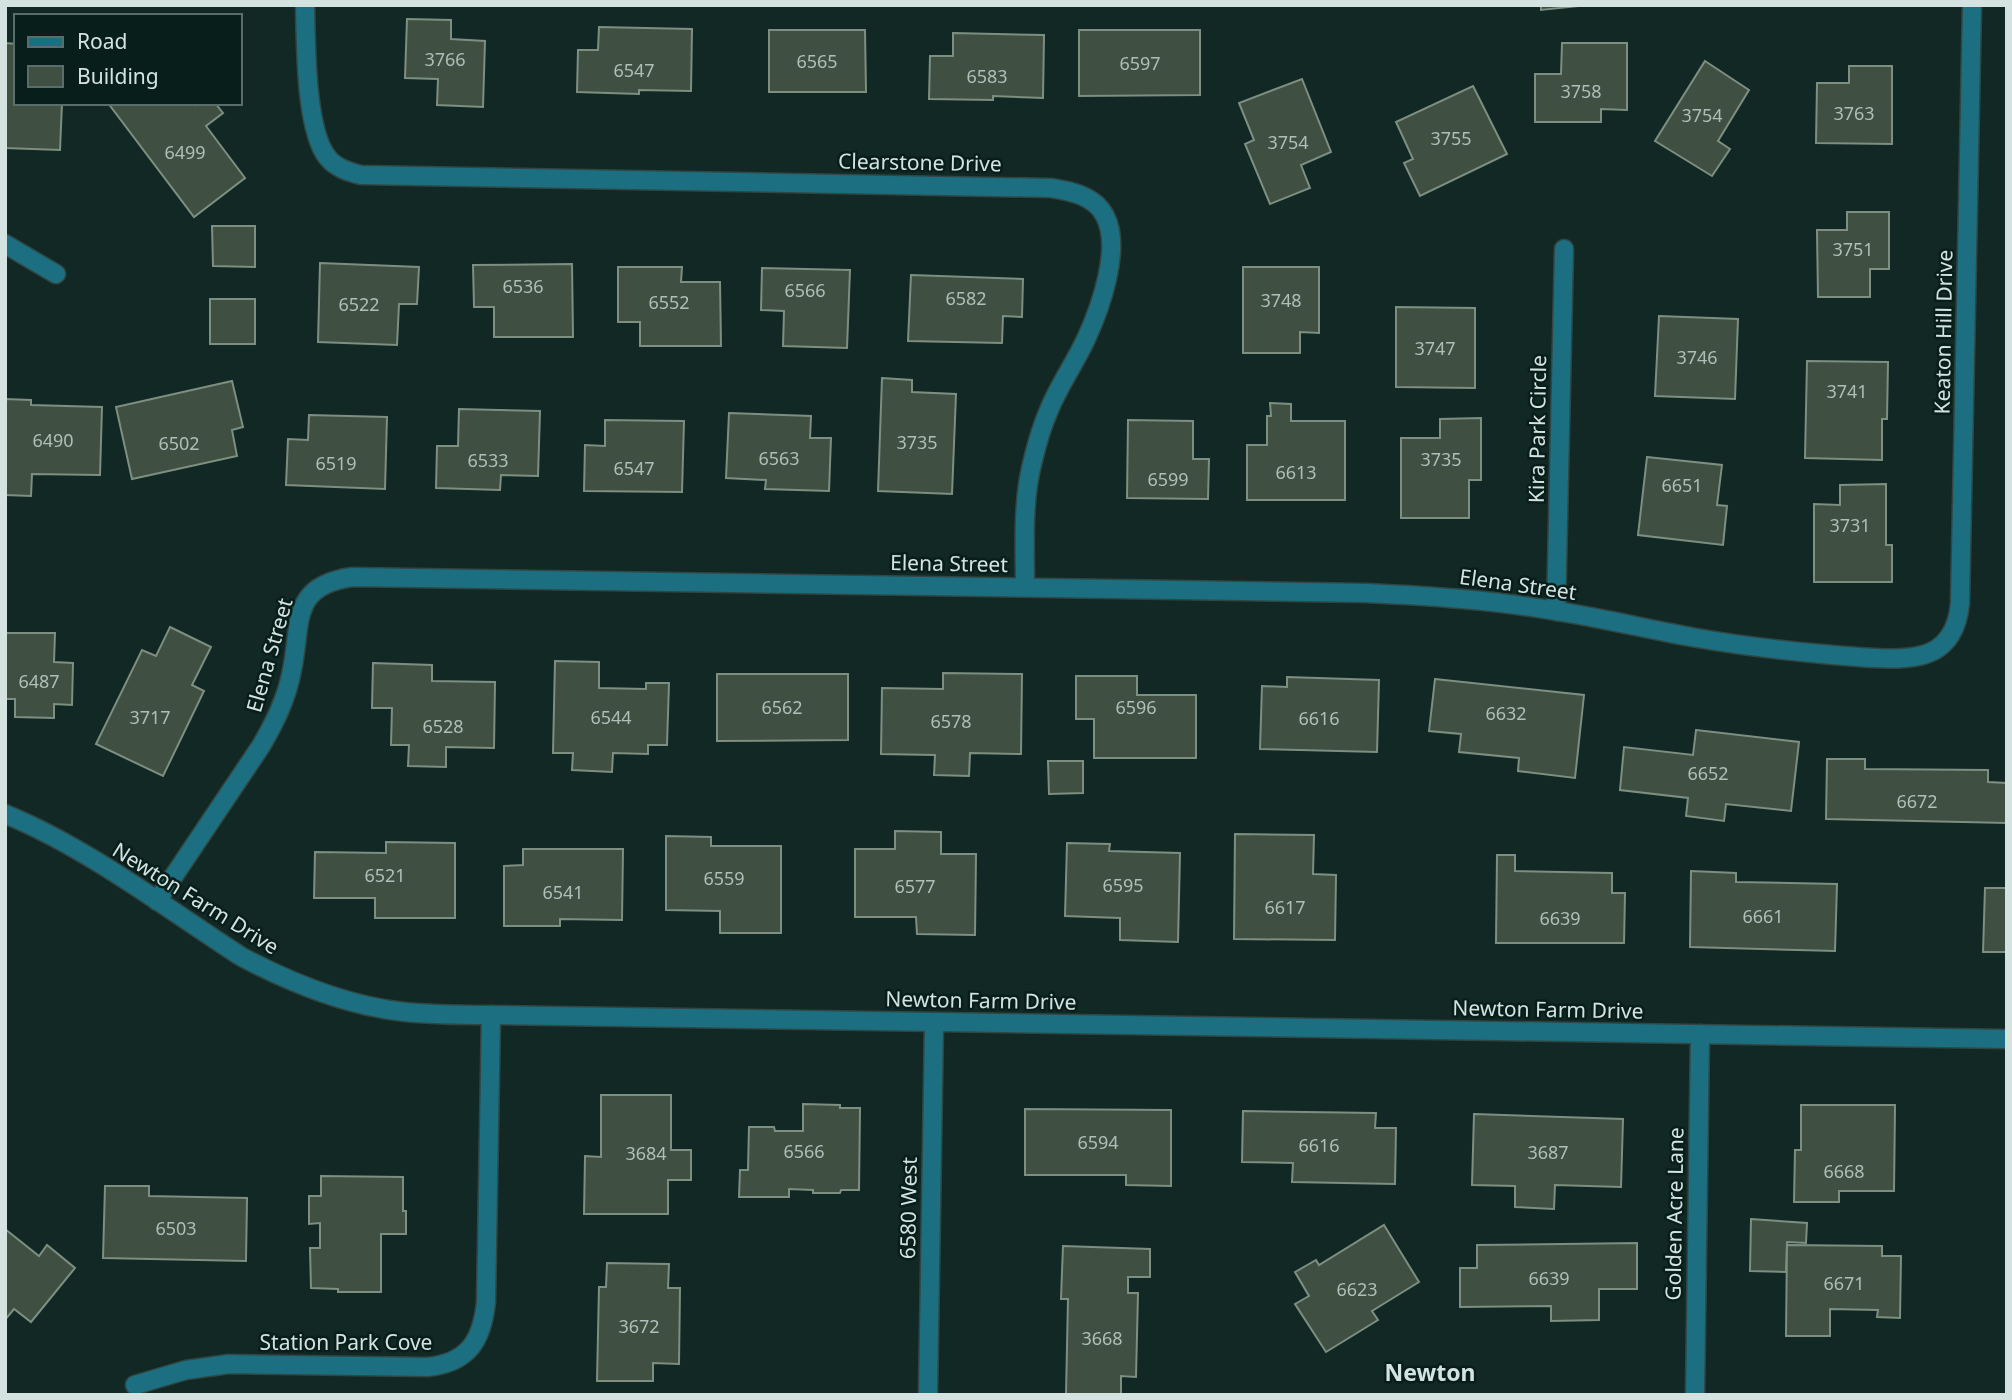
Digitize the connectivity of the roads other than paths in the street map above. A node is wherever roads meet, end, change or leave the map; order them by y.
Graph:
1 (305, 5) edge
2 (1972, 5) edge
3 (5, 244) edge
4 (1564, 249) dead end
5 (56, 274) dead end
6 (1025, 587) junction
7 (1556, 611) junction
8 (1936, 650) joint
9 (5, 814) edge
10 (157, 901) junction
11 (491, 1015) junction
12 (934, 1023) junction
13 (1700, 1034) junction
14 (2007, 1039) edge
15 (135, 1385) dead end
16 (928, 1395) edge
17 (1695, 1395) edge

1 - 6 street, Clearstone Drive
2 - 8 street, Keaton Hill Drive
3 - 5 street
4 - 7 street, Kira Park Circle
6 - 7 street, Elena Street
6 - 10 street, Elena Street
7 - 8 street, Elena Street
9 - 10 street, Newton Farm Drive
10 - 11 street, Newton Farm Drive
11 - 12 street, Newton Farm Drive
11 - 15 street, Station Park Cove
12 - 13 street, Newton Farm Drive
12 - 16 street, 6580 West
13 - 14 street, Newton Farm Drive
13 - 17 street, Golden Acre Lane

